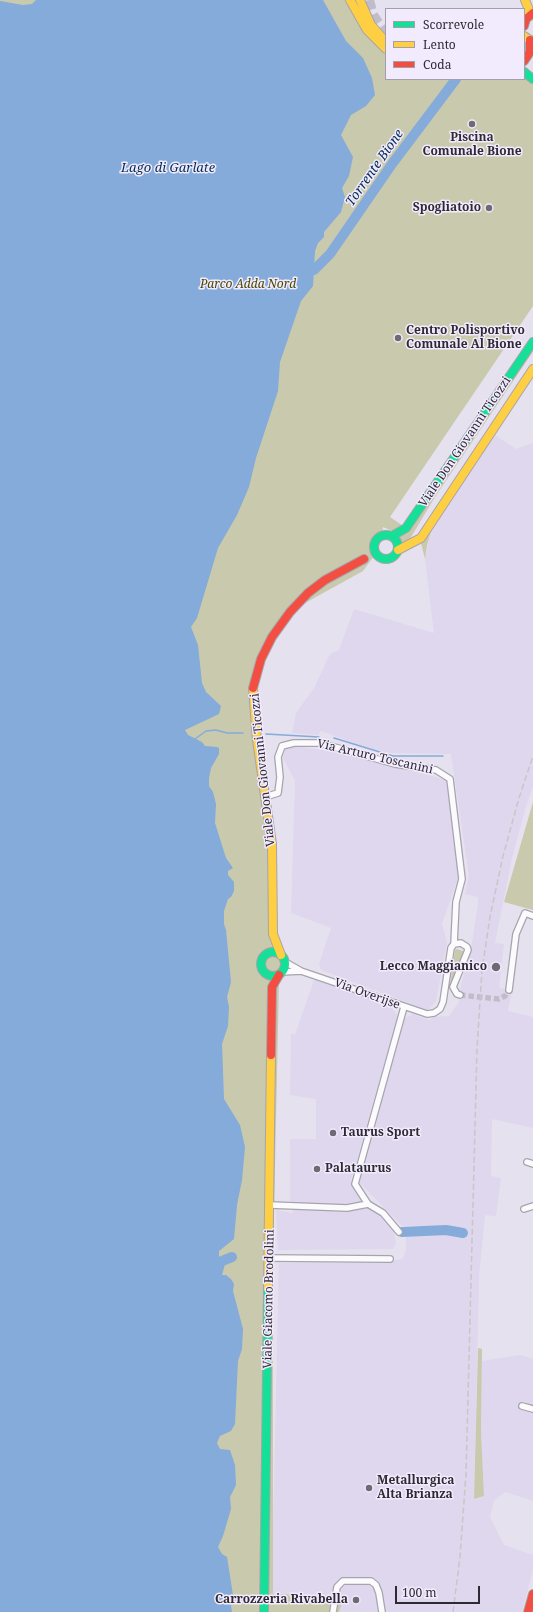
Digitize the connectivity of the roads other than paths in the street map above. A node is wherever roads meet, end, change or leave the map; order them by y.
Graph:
1 (350, 0) edge
2 (360, 0) edge
3 (525, 0) edge
4 (531, 15) edge
5 (525, 25) edge
6 (525, 31) edge
7 (385, 41) edge
8 (530, 43) edge
9 (385, 48) edge
10 (525, 58) edge
11 (525, 73) edge
12 (533, 79) edge
13 (533, 342) edge
14 (533, 369) edge
15 (392, 536) junction
16 (375, 542) junction
17 (398, 550) junction
18 (381, 558) junction
19 (364, 559) junction
20 (265, 796) junction
21 (533, 916) edge
22 (273, 934) junction
23 (454, 944) junction
24 (265, 954) junction
25 (283, 958) junction
26 (301, 971) junction
27 (264, 974) junction
28 (281, 974) junction
29 (272, 987) junction
30 (509, 990) dead end
31 (460, 995) dead end
32 (404, 1007) junction
33 (368, 1204) junction
34 (270, 1205) junction
35 (533, 1206) edge
36 (524, 1209) dead end
37 (398, 1232) dead end
38 (270, 1258) junction
39 (390, 1259) dead end
40 (522, 1406) dead end
41 (533, 1409) edge
42 (533, 1594) edge
43 (333, 1611) edge
44 (264, 1612) edge
45 (382, 1612) edge
46 (528, 1612) edge

1 - 9 main road
2 - 7 main road
3 - 4 main road
4 - 5 main road
6 - 8 main road
8 - 10 main road
11 - 12 main road
13 - 15 main road, Viale Don Giovanni Ticozzi
14 - 17 main road, Viale Don Giovanni Ticozzi
15 - 16 main road
15 - 17 main road
16 - 18 main road
16 - 19 main road, Viale Don Giovanni Ticozzi
17 - 18 main road
18 - 19 main road, Viale Don Giovanni Ticozzi
19 - 20 main road, Viale Don Giovanni Ticozzi
20 - 22 main road, Viale Don Giovanni Ticozzi
20 - 23 street, Via Arturo Toscanini
21 - 30 street
22 - 24 main road, Viale Don Giovanni Ticozzi
22 - 25 main road, Viale Don Giovanni Ticozzi
23 - 31 street
23 - 32 street, Via Overijse
24 - 25 main road
24 - 27 main road
25 - 26 street, Via Overijse
25 - 28 main road
26 - 28 street, Via Overijse
26 - 32 street, Via Overijse
27 - 28 main road
27 - 29 main road
28 - 29 main road, Viale Giacomo Brodolini
29 - 34 main road, Viale Giacomo Brodolini
32 - 33 street
33 - 34 street
33 - 37 street
34 - 38 main road, Viale Giacomo Brodolini
35 - 36 street
38 - 39 street
38 - 44 main road, Viale Giacomo Brodolini
40 - 41 street
42 - 46 main road
43 - 45 street

